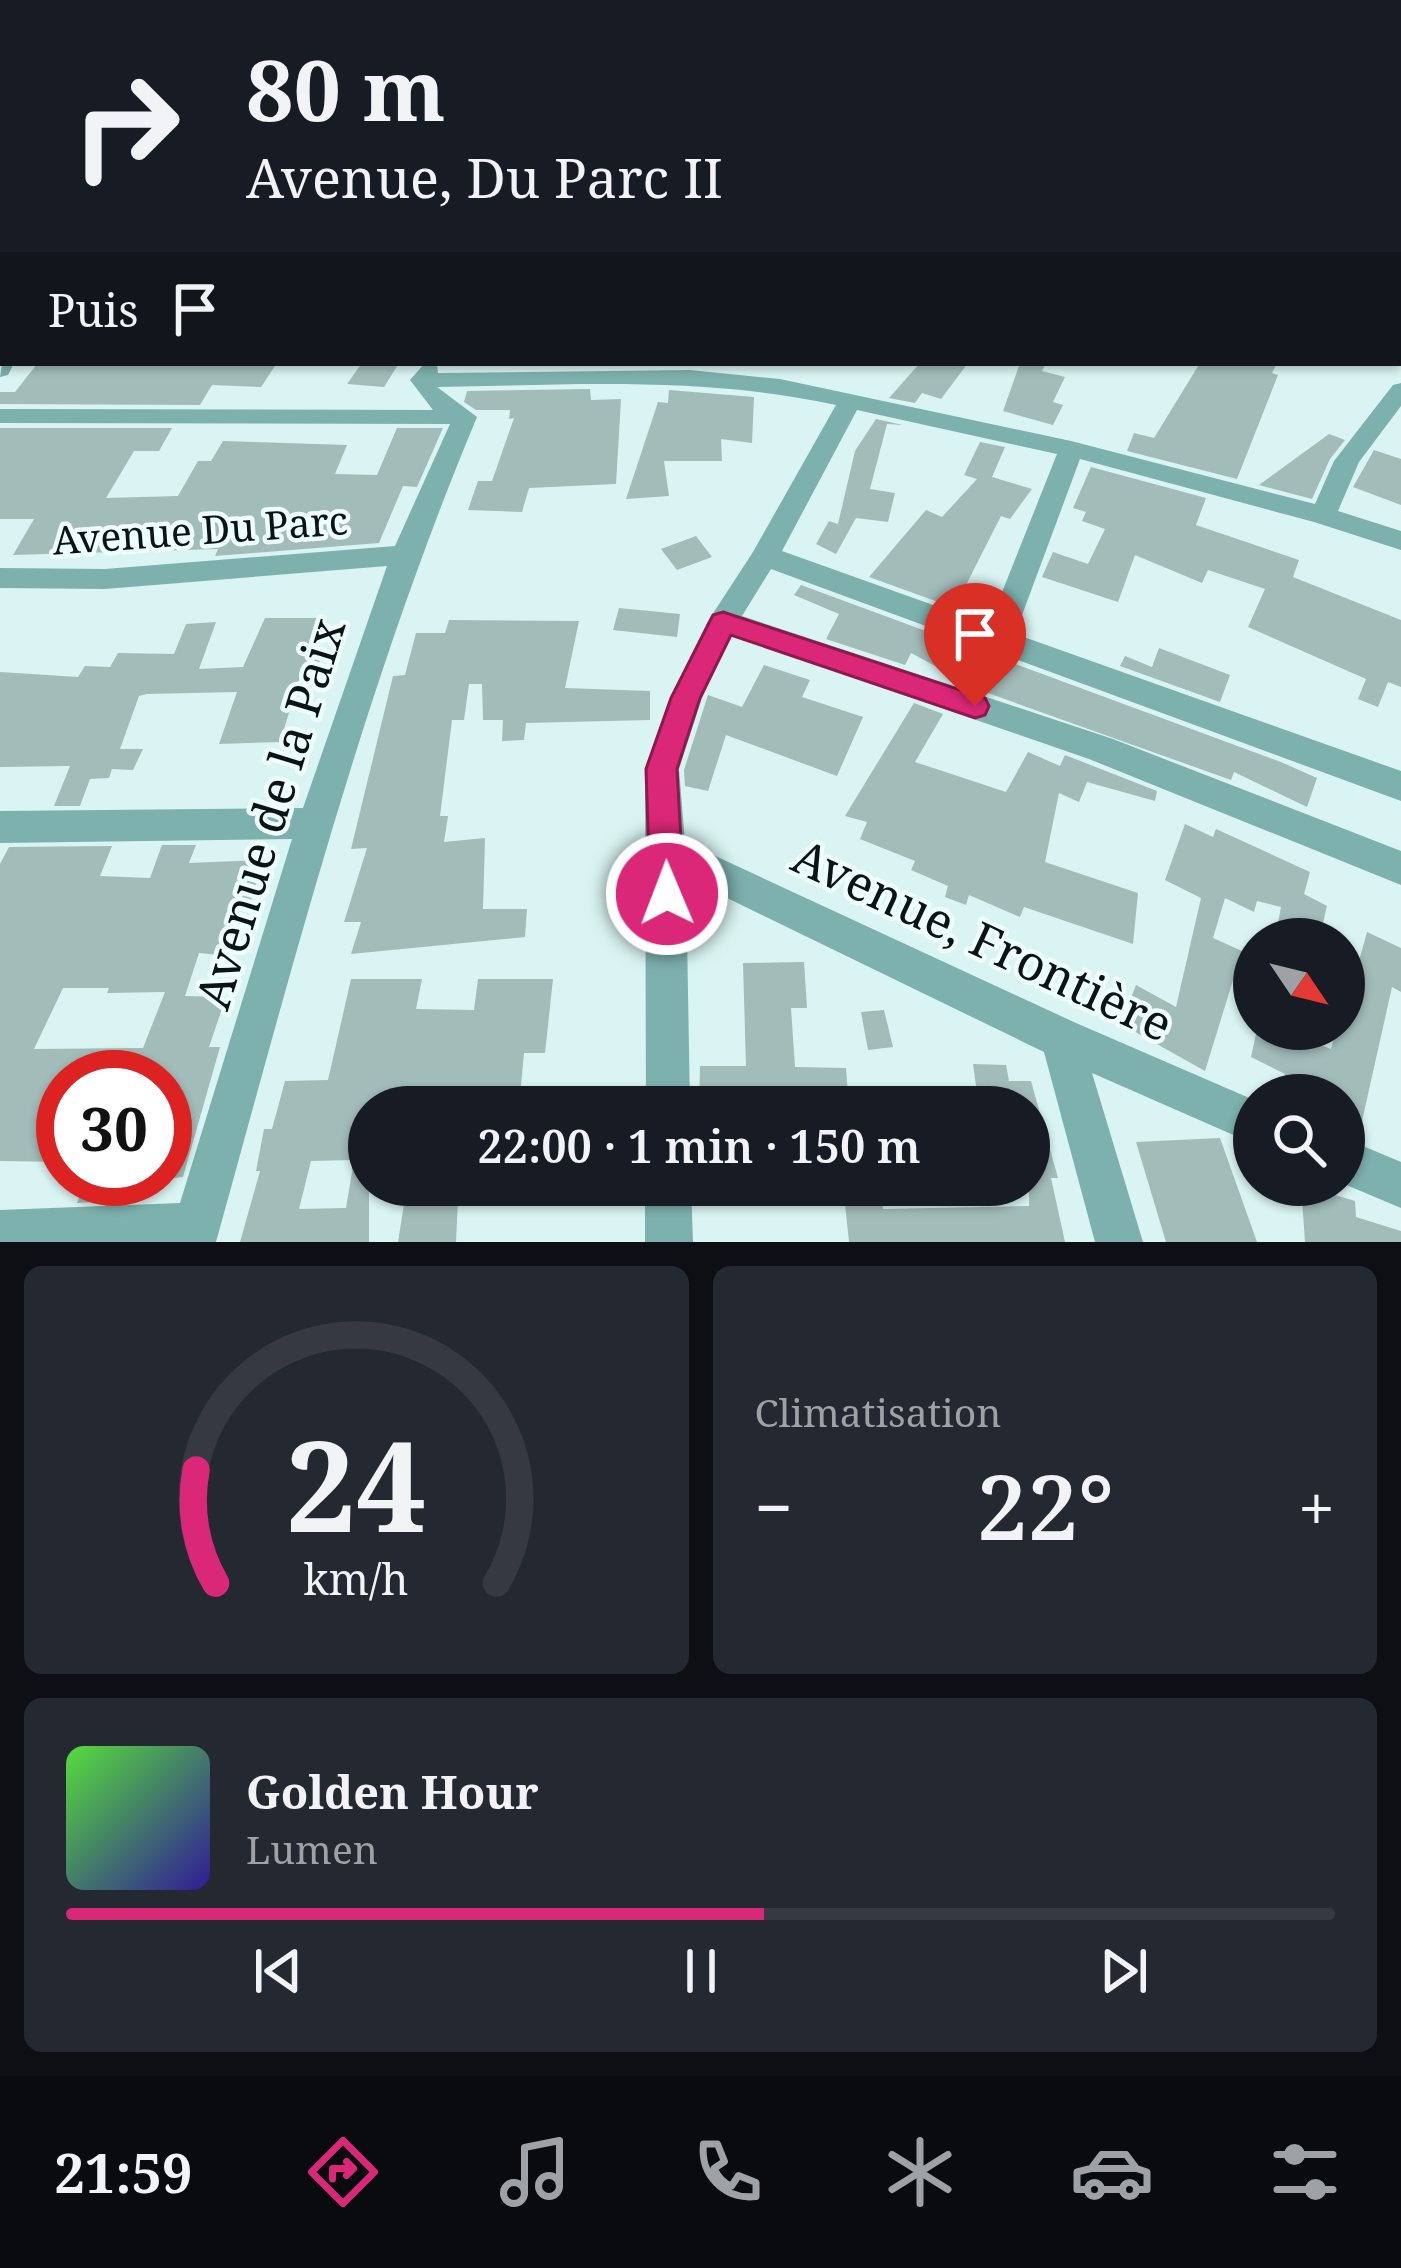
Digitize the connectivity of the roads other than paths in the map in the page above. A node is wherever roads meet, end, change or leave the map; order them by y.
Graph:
1 (428, 372) edge
2 (1401, 390) edge
3 (850, 401) junction
4 (0, 416) edge
5 (465, 417) junction
6 (1071, 449) junction
7 (1323, 515) junction
8 (1401, 541) edge
9 (405, 554) junction
10 (765, 556) junction
11 (0, 578) edge
12 (723, 622) junction
13 (998, 640) junction
14 (1401, 786) edge
15 (315, 823) junction
16 (0, 826) edge
17 (667, 851) junction
18 (1401, 868) edge
19 (1061, 1038) junction
20 (668, 1086) edge
21 (1233, 1113) edge
22 (1365, 1169) edge
23 (1401, 1185) edge
24 (668, 1206) edge
25 (0, 1234) edge
26 (194, 1234) edge
27 (669, 1242) edge
28 (1119, 1242) edge

1 - 3 street
1 - 5 street
2 - 7 street
3 - 6 street
3 - 10 street
4 - 5 street
5 - 9 street, Avenue de la Paix
6 - 7 street
6 - 13 street
7 - 8 street
9 - 11 street, Avenue Du Parc
9 - 15 street, Avenue de la Paix
10 - 12 street
10 - 13 street
12 - 17 street
12 - 18 street
13 - 14 street
15 - 16 street
15 - 26 street, Avenue de la Paix
17 - 19 street, Avenue, Frontière
17 - 20 street
19 - 21 street, Avenue, Frontière
19 - 28 street
22 - 23 street
24 - 27 street
25 - 26 street

